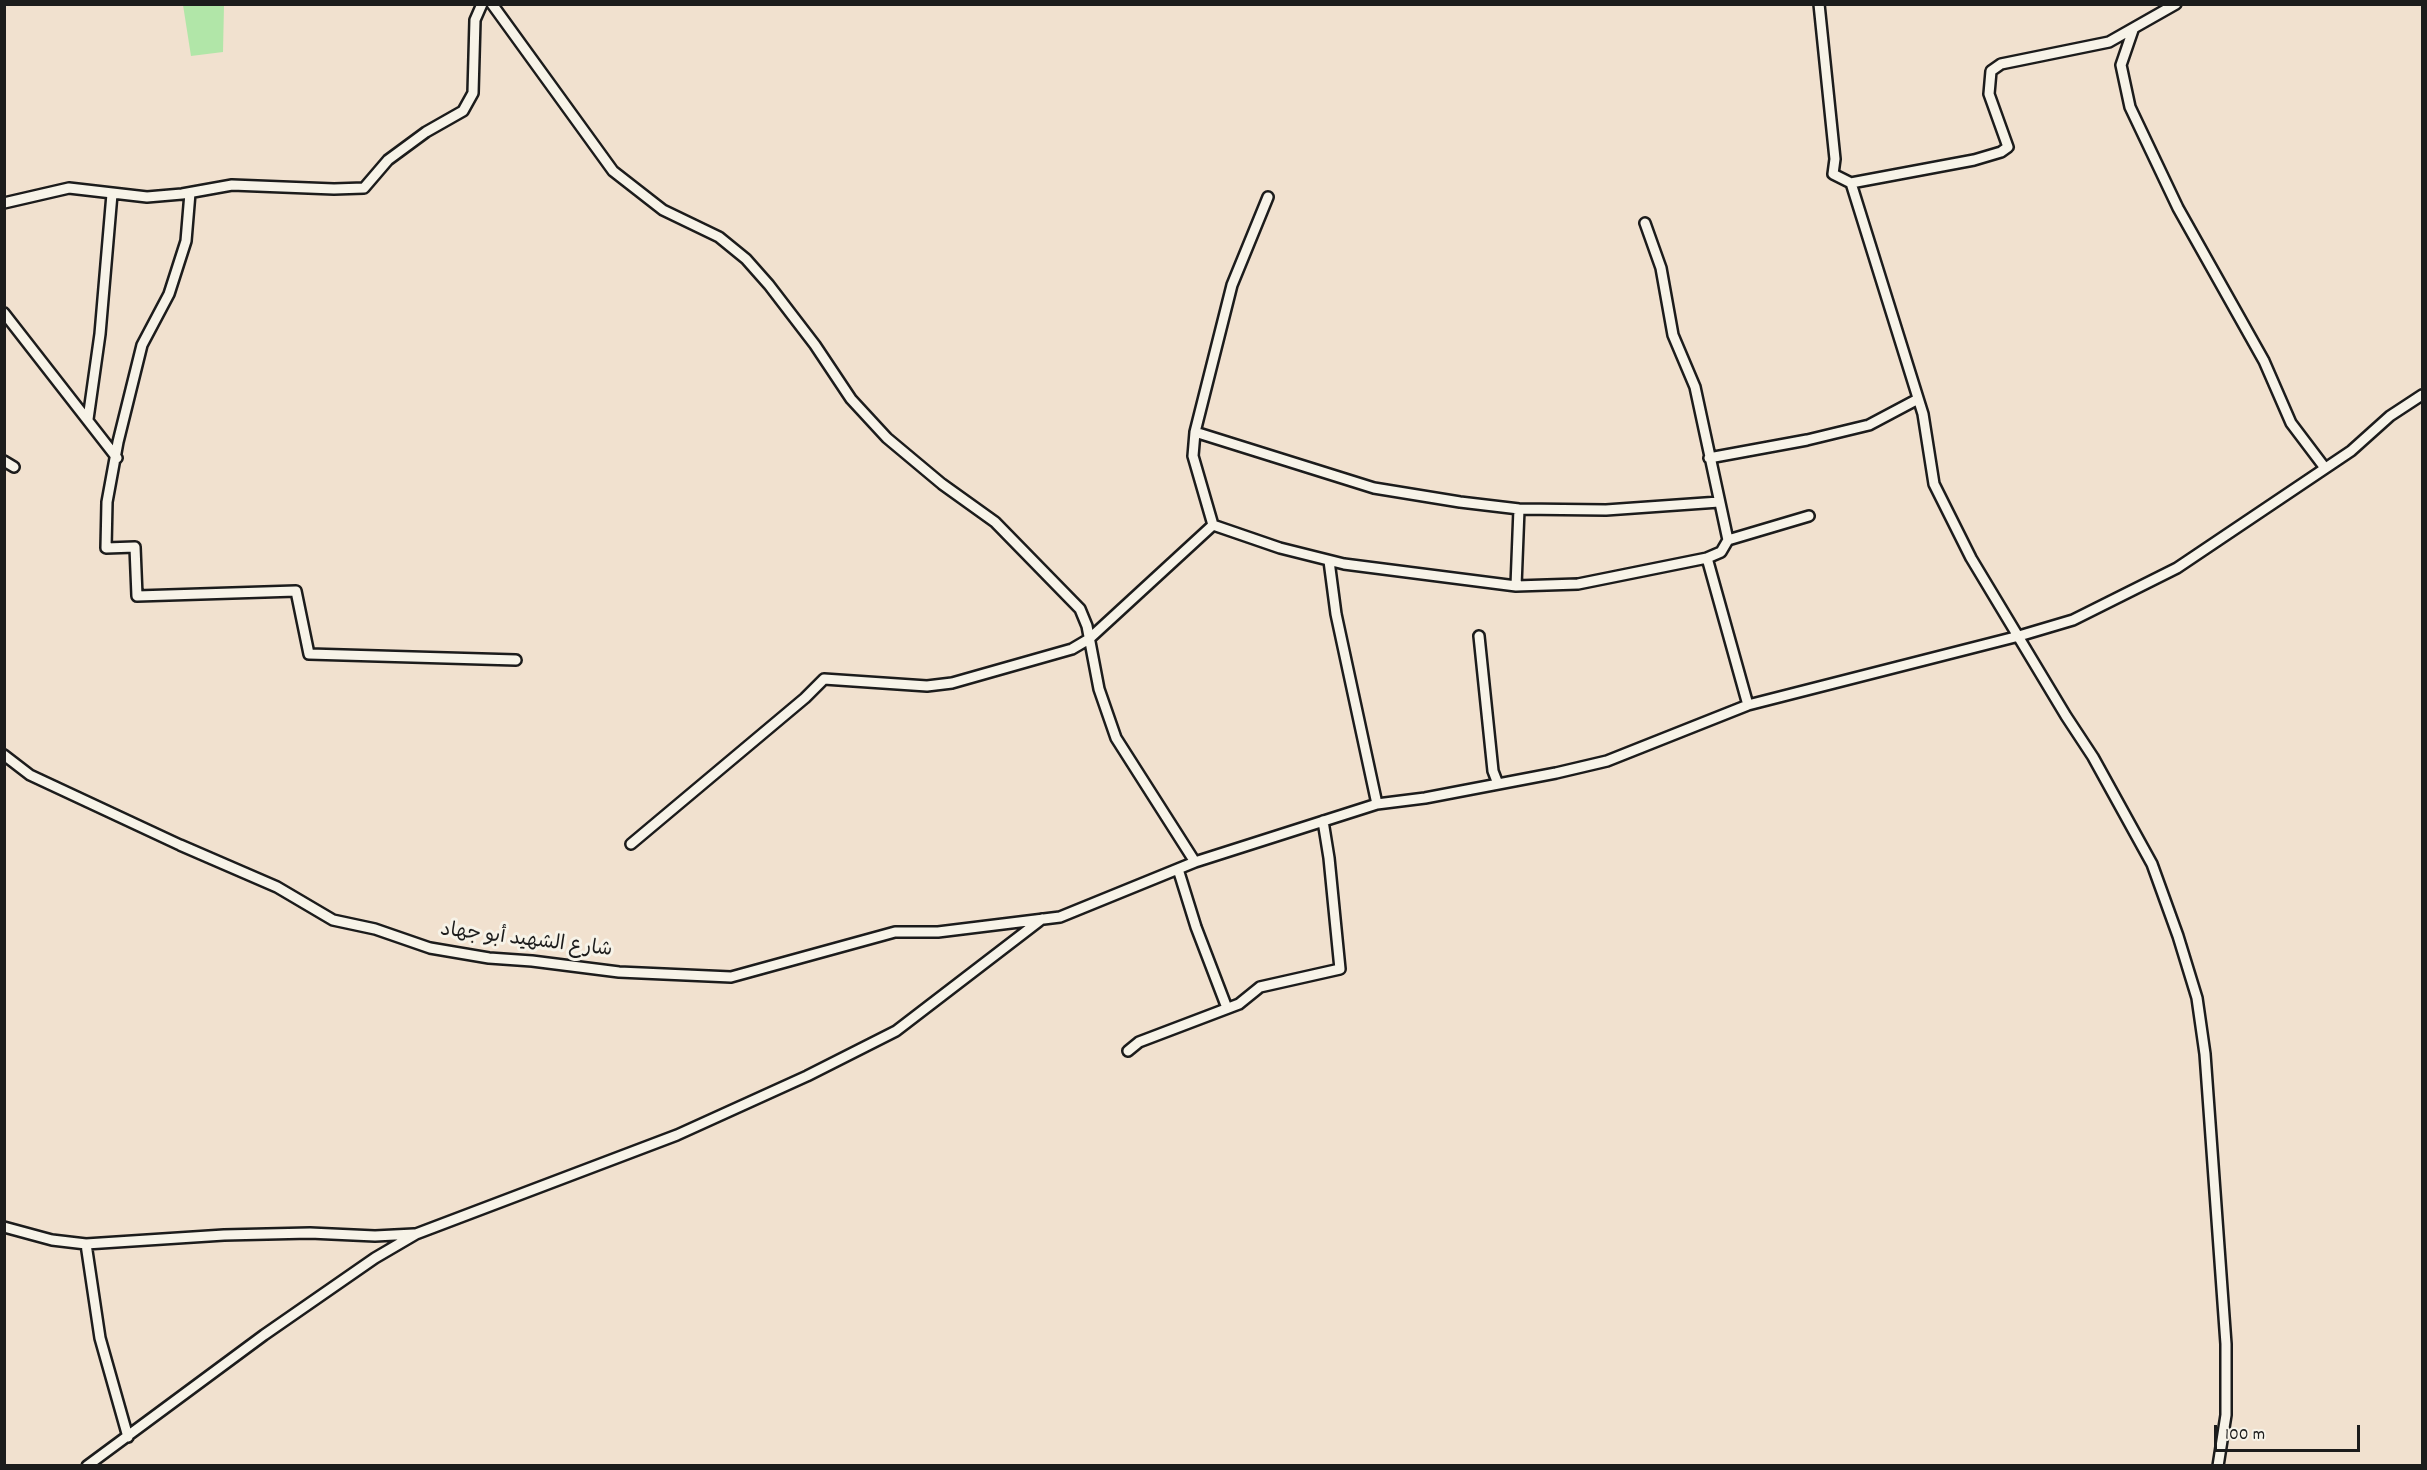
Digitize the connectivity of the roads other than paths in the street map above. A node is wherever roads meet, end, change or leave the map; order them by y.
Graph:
1 (482, 4) edge
2 (492, 4) edge
3 (1819, 4) edge
4 (2176, 4) edge
5 (2133, 30) junction
6 (1851, 183) junction
7 (190, 193) junction
8 (112, 194) junction
9 (1268, 197) dead end
10 (4, 203) edge
11 (1645, 223) dead end
12 (4, 313) edge
13 (2422, 396) edge
14 (1918, 399) junction
15 (88, 419) junction
16 (1195, 432) junction
17 (117, 458) junction
18 (1709, 458) junction
19 (4, 461) edge
20 (14, 467) dead end
21 (2325, 468) junction
22 (1719, 502) junction
23 (1519, 509) junction
24 (1809, 516) dead end
25 (1212, 525) junction
26 (1728, 540) junction
27 (1707, 558) junction
28 (1329, 561) junction
29 (1516, 586) junction
30 (1479, 636) dead end
31 (2019, 636) junction
32 (1089, 639) junction
33 (516, 660) dead end
34 (1748, 705) junction
35 (4, 755) edge
36 (1498, 784) junction
37 (1377, 804) junction
38 (1323, 821) junction
39 (631, 844) dead end
40 (1195, 861) junction
41 (1178, 869) junction
42 (1044, 918) junction
43 (1227, 1008) junction
44 (1128, 1051) dead end
45 (4, 1227) edge
46 (416, 1234) junction
47 (86, 1244) junction
48 (128, 1437) junction
49 (87, 1466) edge
50 (2218, 1466) edge

1 - 7 street
2 - 32 street
3 - 6 street
4 - 5 street
5 - 6 street
5 - 21 street
6 - 14 street
7 - 8 street
7 - 17 street
8 - 10 street
8 - 15 street
9 - 16 street
11 - 18 street
12 - 15 street
13 - 21 street, شارع الشهيد أبو جهاد
14 - 18 street
14 - 31 street
15 - 17 street
16 - 23 street
16 - 25 street
17 - 33 street
18 - 22 street
19 - 20 street
21 - 31 street, شارع الشهيد أبو جهاد
22 - 23 street
22 - 26 street
23 - 29 street
24 - 26 street
25 - 28 street
25 - 32 street
26 - 27 street
27 - 29 street
27 - 34 street
28 - 29 street
28 - 37 street
30 - 36 street
31 - 34 street, شارع الشهيد أبو جهاد
31 - 50 street
32 - 39 street
32 - 40 street
34 - 36 street, شارع الشهيد أبو جهاد
35 - 42 street, شارع الشهيد أبو جهاد
36 - 37 street, شارع الشهيد أبو جهاد
37 - 38 street, شارع الشهيد أبو جهاد
38 - 40 street, شارع الشهيد أبو جهاد
38 - 43 street
40 - 41 street, شارع الشهيد أبو جهاد
41 - 42 street, شارع الشهيد أبو جهاد
41 - 43 street
42 - 46 street
43 - 44 street
45 - 47 street
46 - 47 street
46 - 48 street
47 - 48 street
48 - 49 street

